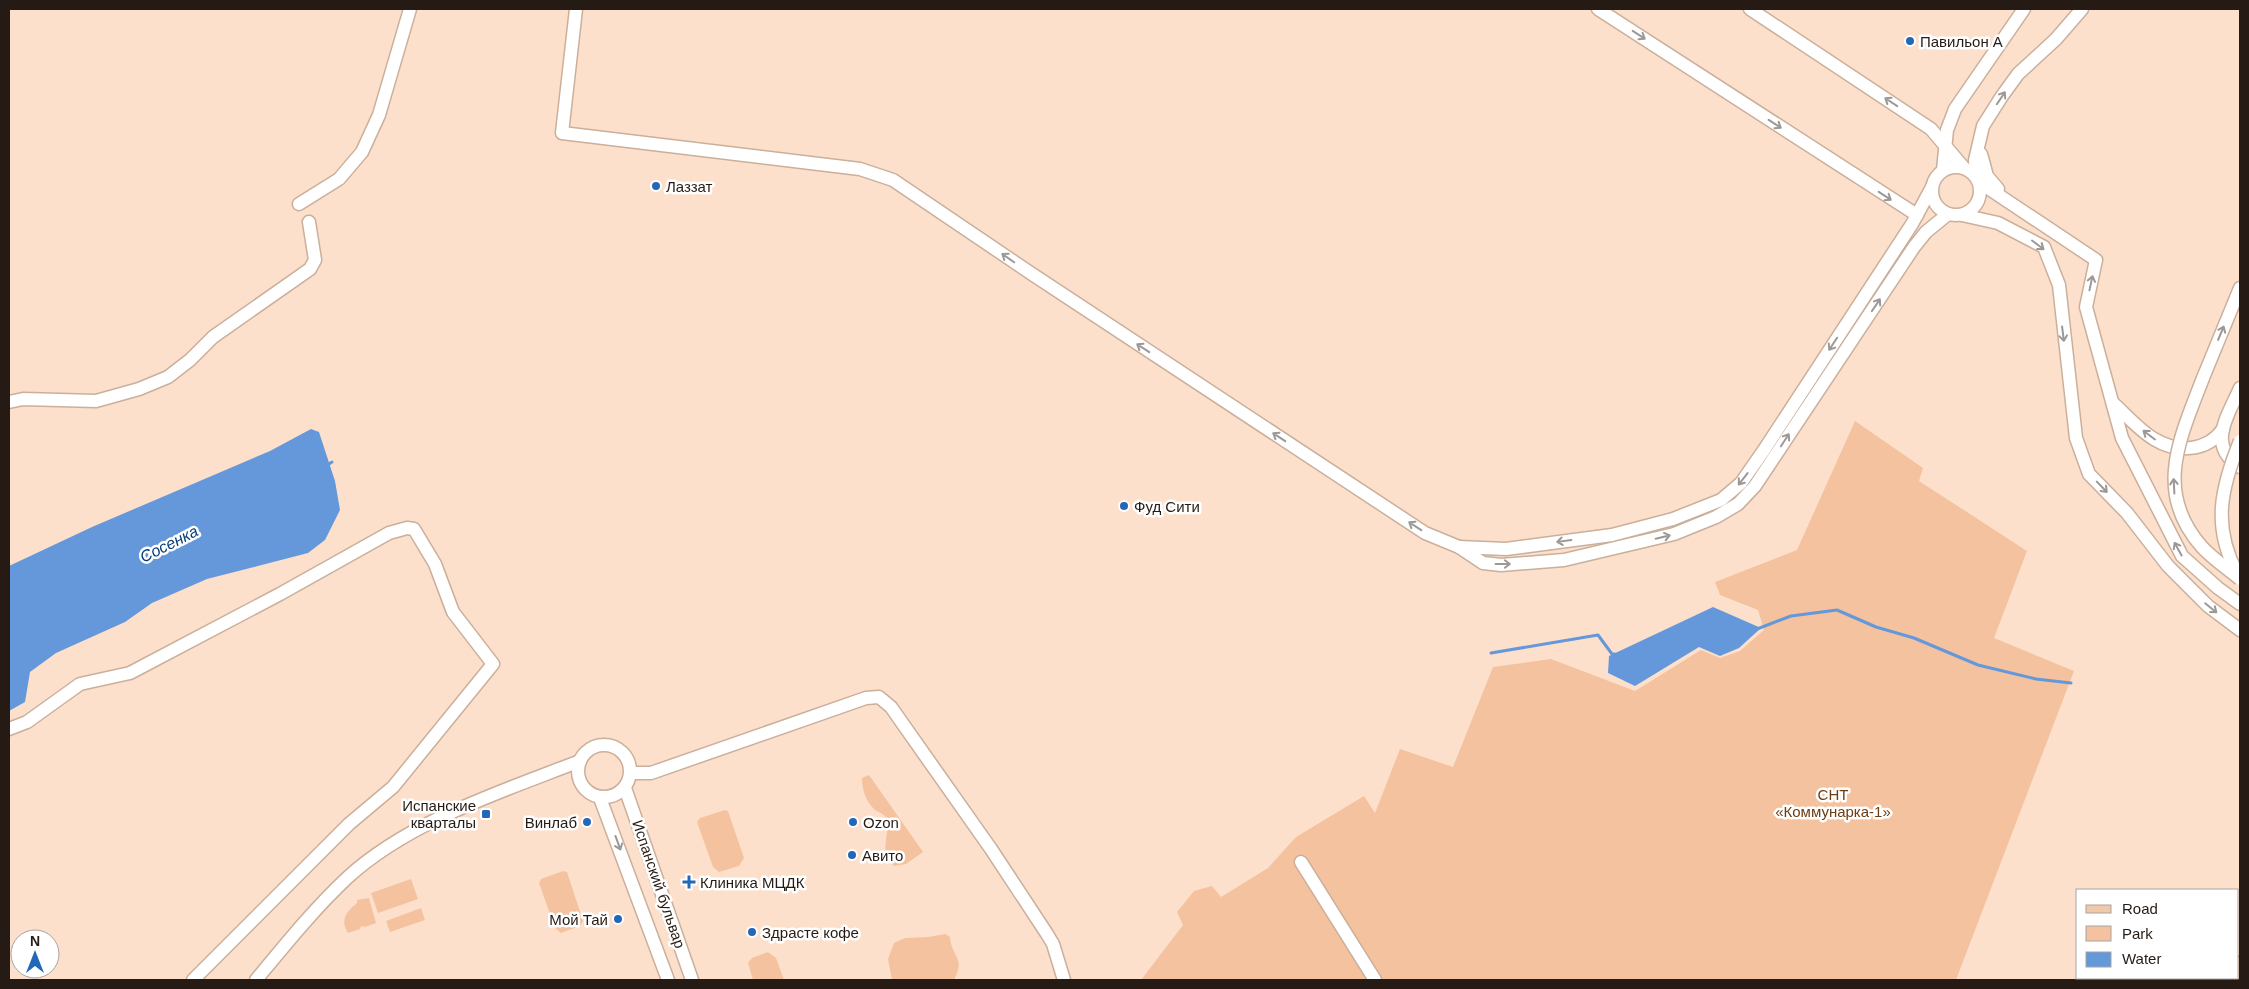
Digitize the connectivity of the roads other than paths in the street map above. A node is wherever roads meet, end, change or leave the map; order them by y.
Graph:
1 (410, 9) edge
2 (576, 9) edge
3 (1598, 9) edge
4 (1750, 9) edge
5 (2024, 9) edge
6 (2082, 9) edge
7 (1983, 126) junction
8 (1945, 143) junction
9 (1964, 168) junction
10 (1943, 170) junction
11 (1977, 179) junction
12 (1932, 187) junction
13 (2012, 203) junction
14 (299, 204) dead end
15 (1948, 214) junction
16 (1916, 215) junction
17 (1962, 215) junction
18 (309, 222) dead end
19 (2240, 288) edge
20 (2240, 388) edge
21 (9, 402) edge
22 (2112, 402) junction
23 (2223, 429) junction
24 (2240, 441) edge
25 (2240, 467) edge
26 (1459, 547) junction
27 (2240, 578) edge
28 (2240, 604) edge
29 (2240, 630) edge
30 (9, 729) edge
31 (580, 761) junction
32 (631, 773) junction
33 (625, 788) junction
34 (600, 798) junction
35 (1302, 862) dead end
36 (193, 980) edge
37 (256, 980) edge
38 (668, 980) edge
39 (692, 980) edge
40 (1064, 980) edge
41 (1375, 980) edge

1 - 14 street
26 -> 2 street
3 -> 16 street
8 -> 4 street
5 - 8 street
7 -> 6 street
7 - 11 street
7 - 13 street
8 - 9 street
8 - 10 street
9 - 10 street
9 - 11 street
10 - 12 street
11 - 13 street
11 - 17 street
12 - 15 street
12 - 16 street
22 -> 13 street
15 - 17 street
26 -> 15 street
16 -> 26 street
17 -> 29 street
18 - 21 street
27 -> 19 street, bridge
20 - 23 street
23 -> 22 street
28 -> 22 street
23 - 25 street
24 - 27 street, bridge
30 - 36 street
31 - 32 street
31 - 34 street
31 - 37 street
32 - 33 street
32 - 40 street
33 - 34 street
33 - 39 street, Испанский бульвар
34 -> 38 street, Испанский бульвар
35 - 41 street

